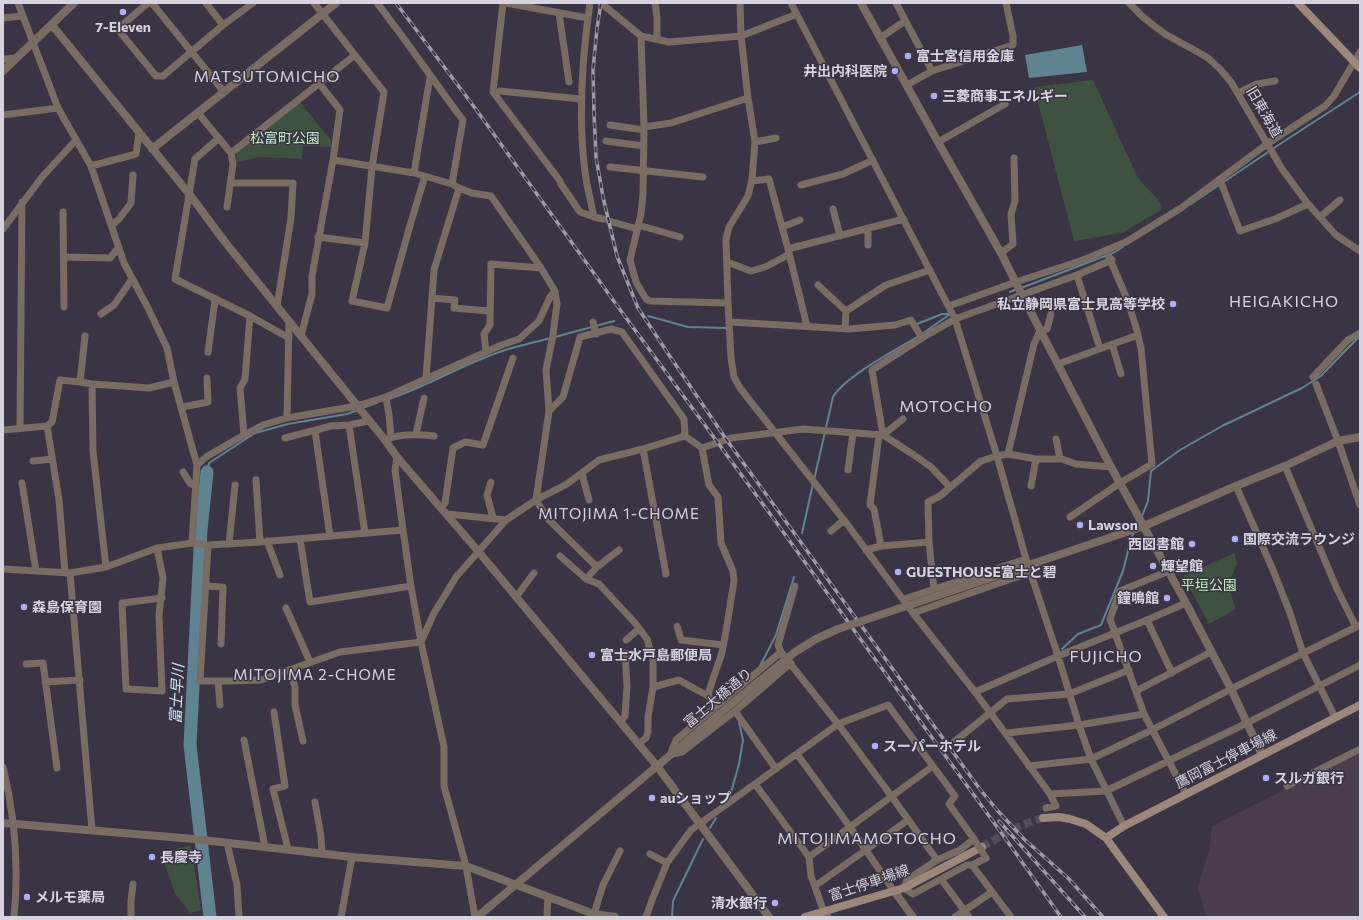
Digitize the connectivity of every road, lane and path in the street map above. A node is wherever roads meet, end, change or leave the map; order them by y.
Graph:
1 (18, 3) edge
2 (74, 3) edge
3 (148, 3) edge
4 (152, 3) edge
5 (206, 3) edge
6 (253, 3) edge
7 (314, 3) edge
8 (336, 3) edge
9 (377, 3) edge
10 (502, 3) edge
11 (506, 3) edge
12 (590, 3) edge
13 (654, 3) edge
14 (740, 3) edge
15 (861, 3) edge
16 (896, 3) edge
17 (1006, 3) edge
18 (1130, 3) edge
19 (1298, 3) edge
20 (605, 4) edge
21 (795, 7) edge
22 (559, 13) junction
23 (323, 14) junction
24 (23, 16) junction
25 (3, 18) edge
26 (588, 18) junction
27 (905, 21) junction
28 (52, 25) junction
29 (224, 25) junction
30 (641, 36) junction
31 (741, 36) junction
32 (880, 38) junction
33 (657, 39) junction
34 (34, 42) junction
35 (192, 52) junction
36 (1360, 52) edge
37 (355, 56) junction
38 (17, 58) junction
39 (3, 59) edge
40 (1357, 66) edge
41 (3, 71) edge
42 (932, 71) junction
43 (430, 77) junction
44 (1275, 81) dead end
45 (569, 82) dead end
46 (319, 83) junction
47 (907, 85) junction
48 (500, 91) dead end
49 (224, 92) junction
50 (1238, 93) junction
51 (581, 98) junction
52 (748, 98) junction
53 (1005, 104) dead end
54 (58, 108) junction
55 (198, 113) junction
56 (3, 115) edge
57 (610, 125) dead end
58 (644, 129) junction
59 (139, 133) junction
60 (219, 138) junction
61 (776, 138) dead end
62 (76, 140) junction
63 (606, 141) dead end
64 (755, 142) junction
65 (938, 142) junction
66 (644, 146) junction
67 (152, 148) junction
68 (1269, 148) junction
69 (231, 153) junction
70 (1014, 158) dead end
71 (333, 160) junction
72 (874, 160) junction
73 (91, 166) junction
74 (372, 167) junction
75 (610, 167) dead end
76 (643, 170) junction
77 (414, 173) junction
78 (133, 175) dead end
79 (425, 176) junction
80 (703, 177) dead end
81 (752, 181) junction
82 (231, 183) junction
83 (452, 184) junction
84 (801, 185) dead end
85 (1222, 186) dead end
86 (459, 188) junction
87 (190, 195) junction
88 (1340, 200) dead end
89 (22, 202) junction
90 (1308, 204) junction
91 (227, 207) dead end
92 (833, 209) dead end
93 (63, 212) dead end
94 (594, 217) junction
95 (1320, 217) junction
96 (904, 219) junction
97 (800, 220) dead end
98 (112, 224) junction
99 (637, 227) junction
100 (782, 227) junction
101 (3, 229) edge
102 (868, 229) junction
103 (840, 236) junction
104 (318, 237) junction
105 (680, 237) dead end
106 (365, 243) junction
107 (868, 246) dead end
108 (119, 247) junction
109 (1360, 251) edge
110 (788, 252) junction
111 (1001, 253) junction
112 (1109, 256) junction
113 (64, 257) junction
114 (727, 262) junction
115 (541, 268) junction
116 (930, 270) junction
117 (1077, 275) junction
118 (132, 279) junction
119 (1016, 282) junction
120 (818, 285) dead end
121 (555, 291) junction
122 (1022, 295) junction
123 (432, 298) junction
124 (215, 300) junction
125 (728, 303) junction
126 (277, 306) junction
127 (64, 307) dead end
128 (949, 307) junction
129 (489, 311) junction
130 (846, 311) junction
131 (101, 314) dead end
132 (1051, 314) dead end
133 (250, 316) junction
134 (955, 318) junction
135 (289, 321) junction
136 (730, 326) junction
137 (806, 326) junction
138 (845, 328) junction
139 (1040, 331) junction
140 (1360, 333) edge
141 (1138, 335) junction
142 (85, 336) dead end
143 (301, 336) junction
144 (289, 338) junction
145 (922, 338) junction
146 (1112, 344) junction
147 (1100, 349) junction
148 (208, 352) dead end
149 (486, 352) junction
150 (513, 358) dead end
151 (1058, 364) junction
152 (1122, 374) dead end
153 (206, 378) dead end
154 (426, 379) junction
155 (80, 382) junction
156 (174, 382) junction
157 (92, 384) junction
158 (386, 398) junction
159 (424, 398) dead end
160 (182, 407) junction
161 (359, 409) junction
162 (549, 411) junction
163 (287, 418) junction
164 (903, 419) dead end
165 (369, 421) junction
166 (349, 425) junction
167 (47, 426) junction
168 (20, 428) junction
169 (3, 430) edge
170 (315, 431) junction
171 (775, 432) junction
172 (853, 433) junction
173 (416, 434) junction
174 (244, 435) junction
175 (881, 435) junction
176 (434, 436) dead end
177 (686, 436) junction
178 (1360, 437) edge
179 (285, 438) dead end
180 (388, 439) junction
181 (1056, 439) dead end
182 (1338, 441) junction
183 (702, 448) junction
184 (643, 449) junction
185 (1008, 454) junction
186 (997, 456) junction
187 (397, 457) junction
188 (52, 459) junction
189 (1036, 459) junction
190 (1060, 459) junction
191 (33, 461) dead end
192 (198, 465) junction
193 (1285, 466) junction
194 (1111, 467) junction
195 (848, 470) dead end
196 (183, 472) dead end
197 (582, 474) junction
198 (256, 480) dead end
199 (491, 482) dead end
200 (22, 483) dead end
201 (1120, 483) junction
202 (235, 485) dead end
203 (196, 486) junction
204 (1031, 486) dead end
205 (1236, 486) junction
206 (950, 487) junction
207 (536, 500) junction
208 (590, 500) dead end
209 (1360, 505) edge
210 (444, 511) junction
211 (1070, 517) dead end
212 (493, 518) junction
213 (506, 520) junction
214 (844, 520) junction
215 (1144, 526) junction
216 (403, 530) junction
217 (830, 531) dead end
218 (365, 533) junction
219 (330, 536) junction
220 (300, 539) junction
221 (263, 542) junction
222 (929, 542) junction
223 (192, 544) junction
224 (228, 544) junction
225 (208, 545) junction
226 (881, 546) junction
227 (157, 548) junction
228 (619, 550) dead end
229 (866, 550) junction
230 (478, 551) junction
231 (560, 556) dead end
232 (1028, 565) junction
233 (106, 567) junction
234 (597, 567) junction
235 (3, 570) edge
236 (1169, 570) junction
237 (36, 571) junction
238 (68, 573) junction
239 (534, 573) dead end
240 (666, 574) dead end
241 (280, 576) dead end
242 (586, 579) junction
243 (205, 586) junction
244 (411, 586) junction
245 (795, 586) dead end
246 (934, 589) junction
247 (516, 597) junction
248 (162, 598) junction
249 (904, 599) junction
250 (1186, 603) junction
251 (286, 608) dead end
252 (913, 612) junction
253 (1147, 620) junction
254 (677, 626) dead end
255 (1358, 626) edge
256 (639, 629) junction
257 (1116, 633) junction
258 (626, 640) dead end
259 (421, 642) junction
260 (221, 644) dead end
261 (723, 645) junction
262 (625, 652) dead end
263 (782, 652) junction
264 (1211, 652) junction
265 (1303, 653) junction
266 (1058, 656) junction
267 (310, 662) junction
268 (791, 663) junction
269 (26, 664) dead end
270 (1360, 664) edge
271 (290, 670) junction
272 (1128, 670) junction
273 (1172, 672) junction
274 (80, 680) junction
275 (218, 681) junction
276 (45, 682) junction
277 (1319, 686) junction
278 (653, 687) junction
279 (1231, 689) junction
280 (1136, 691) junction
281 (976, 692) junction
282 (1069, 694) junction
283 (708, 696) junction
284 (220, 705) dead end
285 (1360, 705) edge
286 (717, 706) junction
287 (274, 712) dead end
288 (735, 712) junction
289 (990, 712) junction
290 (1144, 714) junction
291 (1335, 717) junction
292 (620, 722) junction
293 (1247, 722) junction
294 (838, 724) junction
295 (1078, 725) junction
296 (1152, 730) junction
297 (1007, 733) junction
298 (244, 740) dead end
299 (303, 741) dead end
300 (954, 742) dead end
301 (638, 744) junction
302 (1360, 749) edge
303 (797, 754) junction
304 (670, 755) junction
305 (1262, 755) junction
306 (1091, 759) junction
307 (1169, 761) junction
308 (657, 766) junction
309 (933, 766) junction
310 (1029, 766) junction
311 (3, 767) edge
312 (57, 768) dead end
313 (776, 768) junction
314 (755, 784) junction
315 (1287, 786) dead end
316 (1106, 791) junction
317 (1050, 794) junction
318 (1186, 794) junction
319 (892, 797) junction
320 (315, 802) dead end
321 (1046, 808) dead end
322 (1043, 818) tunnel mouth
323 (908, 820) junction
324 (3, 823) edge
325 (13, 823) junction
326 (699, 823) junction
327 (1124, 826) junction
328 (850, 827) junction
329 (92, 830) junction
330 (1106, 838) junction
331 (974, 839) junction
332 (227, 843) junction
333 (265, 847) junction
334 (982, 847) tunnel mouth
335 (288, 849) junction
336 (620, 850) dead end
337 (866, 850) junction
338 (322, 854) junction
339 (650, 854) dead end
340 (352, 857) junction
341 (809, 857) junction
342 (937, 860) junction
343 (667, 863) junction
344 (972, 865) junction
345 (466, 866) junction
346 (941, 879) junction
347 (133, 884) dead end
348 (516, 884) junction
349 (815, 886) junction
350 (904, 888) junction
351 (894, 891) junction
352 (992, 892) junction
353 (548, 897) junction
354 (964, 911) junction
355 (594, 914) junction
356 (826, 914) edge
357 (14, 917) edge
358 (131, 917) edge
359 (239, 917) edge
360 (341, 917) edge
361 (476, 917) edge
362 (547, 917) edge
363 (615, 917) edge
364 (646, 917) edge
365 (769, 917) edge
366 (804, 917) edge
367 (913, 917) edge
368 (956, 917) edge
369 (969, 917) edge
370 (1011, 917) edge
371 (1164, 917) edge

1 - 24 street
2 - 28 street
3 - 35 street
4 - 35 street
5 - 29 street
6 - 29 street
7 - 23 street
8 - 23 street
9 - 43 street
10 - 94 street
11 - 22 street
12 - 26 street
13 - 33 street
14 - 31 street
15 - 32 street
16 - 27 street
17 - 42 street
18 - 50 street, 旧東海道
19 - 40 main road
20 - 30 street
21 - 31 street
21 - 72 street
22 - 26 street
22 - 45 street
23 - 37 street
23 - 49 street
24 - 25 street
24 - 34 street
26 - 51 street
27 - 32 street
27 - 42 street
28 - 34 street
28 - 59 street
29 - 35 street
30 - 33 street
30 - 58 street
31 - 33 street
31 - 52 street
32 - 47 street
34 - 38 street
34 - 54 street
35 - 49 street
36 - 40 street
37 - 46 street
37 - 74 street
38 - 39 street
38 - 41 street
40 - 68 street
42 - 47 street
43 - 77 street
43 - 83 street
44 - 50 street
46 - 69 street
46 - 71 street
47 - 65 street
48 - 51 street
49 - 55 street
50 - 68 street, 旧東海道
51 - 94 street
52 - 58 street
52 - 64 street
53 - 65 street
54 - 56 street
54 - 62 street
55 - 60 street
55 - 67 street
57 - 58 street
58 - 66 street
59 - 67 street
59 - 73 street
60 - 69 street
60 - 87 street
61 - 64 street
62 - 73 street
62 - 89 street
63 - 66 street
64 - 81 street
65 - 111 street
66 - 76 street
67 - 87 street
68 - 90 street, 旧東海道
68 - 112 street
69 - 82 street
70 - 111 street
71 - 74 street
71 - 104 street
72 - 84 street
72 - 96 street
73 - 98 street
74 - 77 street
74 - 106 street
75 - 76 street
76 - 80 street
76 - 99 street
77 - 79 street
78 - 98 street
79 - 83 street
79 - 106 street
81 - 100 street
81 - 114 street
82 - 91 street
82 - 126 street
83 - 86 street
85 - 90 street
86 - 115 street
86 - 123 street
87 - 124 street
87 - 126 street
88 - 95 street
89 - 101 street
89 - 168 street
90 - 95 street, 旧東海道
92 - 103 street
93 - 113 street
94 - 99 street
95 - 109 street, 旧東海道
96 - 102 street
96 - 116 street
97 - 100 street
98 - 108 street
99 - 105 street
99 - 125 street
100 - 110 street
102 - 103 street
102 - 107 street
103 - 110 street
104 - 106 street
104 - 143 street
108 - 113 street
108 - 118 street
110 - 114 street
110 - 137 street
111 - 119 street
112 - 117 street
112 - 119 street
112 - 141 street
113 - 127 street
114 - 125 street
115 - 121 street
115 - 129 street
116 - 128 street
116 - 130 street
117 - 122 street
117 - 147 street
118 - 131 street
118 - 156 street
119 - 122 street
119 - 128 street
120 - 130 street
121 - 149 street
121 - 162 street
122 - 134 street
122 - 139 street
123 - 129 street
123 - 154 street
124 - 133 street
124 - 148 street
125 - 136 street
126 - 135 street
128 - 134 street
129 - 149 street
130 - 138 street
132 - 139 street
133 - 144 street
133 - 174 street
134 - 145 street
134 - 186 street
135 - 143 street
135 - 144 street
136 - 137 street
136 - 171 street
137 - 138 street
138 - 145 street
139 - 151 street
139 - 185 street
140 - 182 street
141 - 146 street
141 - 201 street
142 - 155 street
143 - 161 street
144 - 163 street
145 - 175 street
146 - 147 street
146 - 152 street
147 - 151 street
149 - 154 street
150 - 210 street
151 - 194 street
153 - 160 street
154 - 158 street
155 - 157 street
155 - 167 street
156 - 157 street
156 - 160 street
157 - 233 street
158 - 161 street
158 - 180 street
159 - 173 street
160 - 192 street
161 - 163 street
161 - 165 street
162 - 177 street
162 - 207 street
163 - 174 street
164 - 175 street
165 - 166 street
165 - 180 street
166 - 170 street
166 - 218 street
167 - 168 street
167 - 188 street
168 - 169 street
170 - 179 street
170 - 219 street
171 - 172 street
171 - 183 street
171 - 214 street
172 - 175 street
172 - 195 street
173 - 176 street
173 - 180 street
174 - 192 street
175 - 206 street
175 - 226 street
177 - 183 street
177 - 184 street
178 - 182 street
180 - 187 street
181 - 190 street
182 - 193 street, 富士大橋通り
182 - 209 street
183 - 261 street
184 - 197 street
184 - 240 street
185 - 186 street
185 - 189 street
186 - 206 street
186 - 232 street
187 - 210 street
187 - 216 street
188 - 191 street
188 - 238 street
189 - 190 street
189 - 204 street
190 - 194 street
192 - 203 street
193 - 205 street, 富士大橋通り
193 - 255 street
194 - 201 street
196 - 203 street
197 - 207 street
197 - 208 street
198 - 221 street
199 - 212 street
200 - 237 street
201 - 211 street
201 - 215 street
202 - 224 street
203 - 223 street
205 - 215 street, 富士大橋通り
205 - 265 street
206 - 222 street
207 - 213 street
207 - 234 street
210 - 212 street
210 - 230 street
212 - 213 street
213 - 230 street
214 - 217 street
214 - 229 street
215 - 232 street, 富士大橋通り
215 - 236 street
216 - 218 street
216 - 244 street
218 - 219 street
219 - 220 street
220 - 221 street
220 - 244 street
221 - 224 street
221 - 241 street
222 - 226 street
222 - 246 street
223 - 225 street
223 - 227 street
224 - 225 street
225 - 243 street
226 - 229 street
227 - 233 street
227 - 248 street
228 - 234 street
229 - 249 street
230 - 247 street
230 - 259 street
231 - 242 street
232 - 246 street
232 - 252 street
232 - 266 street
232 - 304 street, 富士大橋通り, bridge
233 - 238 street
234 - 242 street
235 - 237 street
236 - 250 street
236 - 257 street
237 - 238 street
238 - 274 street
239 - 247 street
242 - 256 street
243 - 260 street
243 - 275 street
244 - 259 street
245 - 263 street
246 - 249 street
247 - 292 street
248 - 248 street
249 - 252 street
250 - 253 street
250 - 264 street
251 - 267 street
252 - 281 street
253 - 257 street
253 - 273 street
254 - 261 street
255 - 265 street
256 - 258 street
256 - 278 street
257 - 266 street
257 - 272 street
259 - 267 street
259 - 345 street
261 - 283 street
262 - 292 street
263 - 268 street
263 - 286 street
264 - 273 street
264 - 279 street
265 - 277 street
265 - 279 street
266 - 281 street
266 - 282 street
267 - 271 street
268 - 288 street
268 - 294 street
269 - 276 street
270 - 277 street
271 - 275 street
271 - 299 street
272 - 280 street
272 - 282 street
273 - 280 street
274 - 276 street
274 - 329 street
275 - 284 street
276 - 312 street
277 - 291 street
277 - 293 street
278 - 283 street
278 - 301 street
279 - 293 street
279 - 296 street
280 - 290 street
281 - 289 street
282 - 289 street
282 - 295 street
283 - 286 street
285 - 291 main road, 鷹岡富士停車場線
286 - 304 street
287 - 335 street
288 - 304 street
288 - 313 street
289 - 297 street
289 - 300 street
290 - 295 street
290 - 296 street
291 - 305 main road, 鷹岡富士停車場線
292 - 301 street
293 - 305 street
293 - 307 street
294 - 303 street
294 - 309 street
294 - 319 street
295 - 297 street
295 - 306 street
296 - 306 street
296 - 307 street
297 - 310 street
298 - 333 street
301 - 308 street
302 - 315 street
303 - 313 street
303 - 328 street
304 - 308 street, 富士大橋通り
305 - 318 main road, 鷹岡富士停車場線
306 - 310 street
306 - 316 street
307 - 316 street
307 - 318 street
308 - 326 street
308 - 348 street, 富士大橋通り
309 - 319 street
309 - 331 street
310 - 317 street
311 - 325 street
313 - 314 street
314 - 326 street
314 - 341 street
316 - 317 street
316 - 327 street
317 - 321 street
318 - 327 main road, 鷹岡富士停車場線
319 - 323 street
319 - 328 street
320 - 338 street
322 - 330 main road
323 - 337 street
323 - 342 street
324 - 325 street
325 - 329 street
325 - 357 street
326 - 343 street
326 - 365 street
327 - 330 main road, 鷹岡富士停車場線
328 - 337 street
328 - 341 street
329 - 332 street
330 - 371 main road
331 - 342 street
331 - 344 street, bridge
332 - 333 street
332 - 359 street
333 - 335 street
334 - 350 main road, 富士停車場線
335 - 338 street
336 - 355 street
337 - 349 street
337 - 351 street
338 - 340 street
339 - 343 street
340 - 345 street
340 - 360 street
341 - 349 street
342 - 350 street
343 - 364 street
344 - 346 street
344 - 352 street
345 - 348 street
345 - 361 street
346 - 350 street
346 - 354 street
347 - 358 street
348 - 353 street
348 - 361 street, 富士大橋通り
349 - 356 street
350 - 351 main road, 富士停車場線
351 - 356 main road, 富士停車場線
351 - 367 street
352 - 354 street
352 - 370 street
353 - 355 street
353 - 362 street
354 - 368 street
354 - 369 street
355 - 363 street
356 - 366 main road, 富士停車場線

